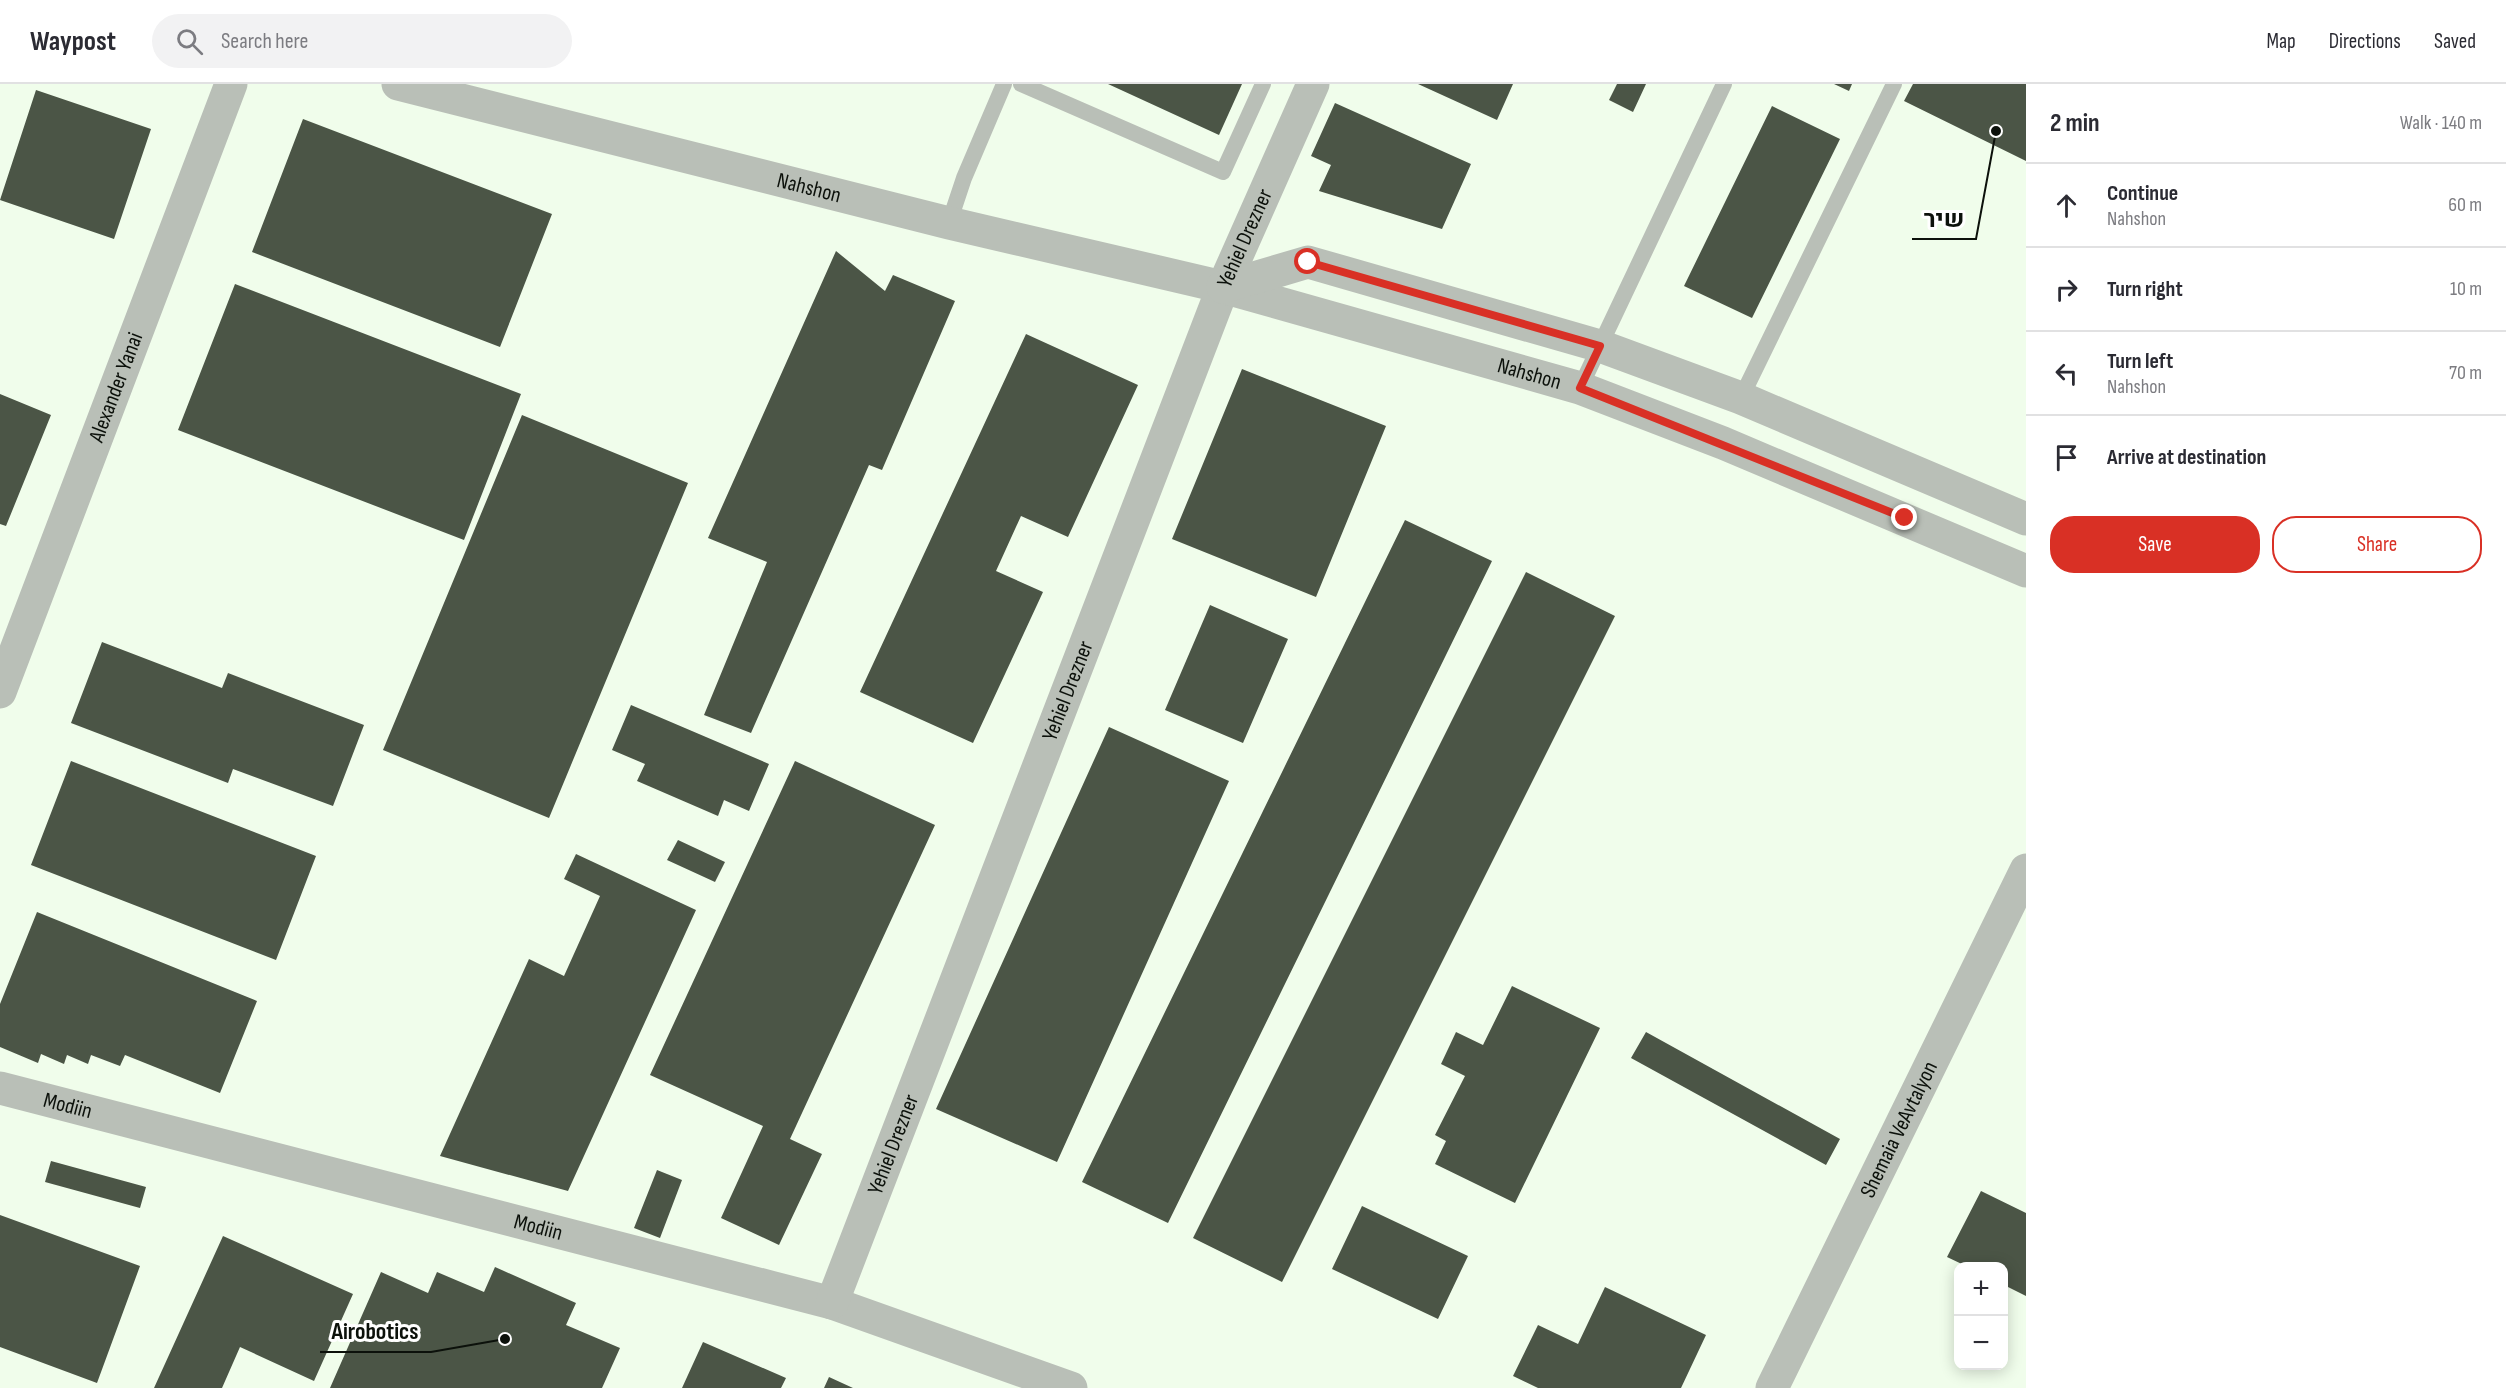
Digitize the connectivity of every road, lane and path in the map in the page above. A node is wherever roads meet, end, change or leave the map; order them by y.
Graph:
1 (231, 84) edge
2 (399, 84) edge
3 (1004, 84) edge
4 (1022, 84) edge
5 (1263, 84) edge
6 (1313, 84) edge
7 (1724, 84) edge
8 (1894, 84) edge
9 (949, 223) junction
10 (1223, 287) junction
11 (1600, 346) junction
12 (1580, 388) junction
13 (1741, 398) junction
14 (2026, 519) edge
15 (2026, 571) edge
16 (0, 692) edge
17 (2026, 870) edge
18 (0, 1088) edge
19 (832, 1303) junction
20 (1071, 1388) edge
21 (1772, 1388) edge

1 - 16 street, Alexander Yanai
2 - 9 street, Nahshon
3 - 9 lane
4 - 5 lane
6 - 10 street, Yehiel Drezner
7 - 11 lane
8 - 13 lane
9 - 10 street, Nahshon
10 - 11 street, Nahshon
10 - 12 street, Nahshon
10 - 19 street, Yehiel Drezner
11 - 12 lane
11 - 13 street, Nahshon
12 - 15 street, Nahshon
13 - 14 street, Nahshon
17 - 21 street, Shemaia VeAvtalyon
18 - 19 street, Modiin
19 - 20 street, Modiin

